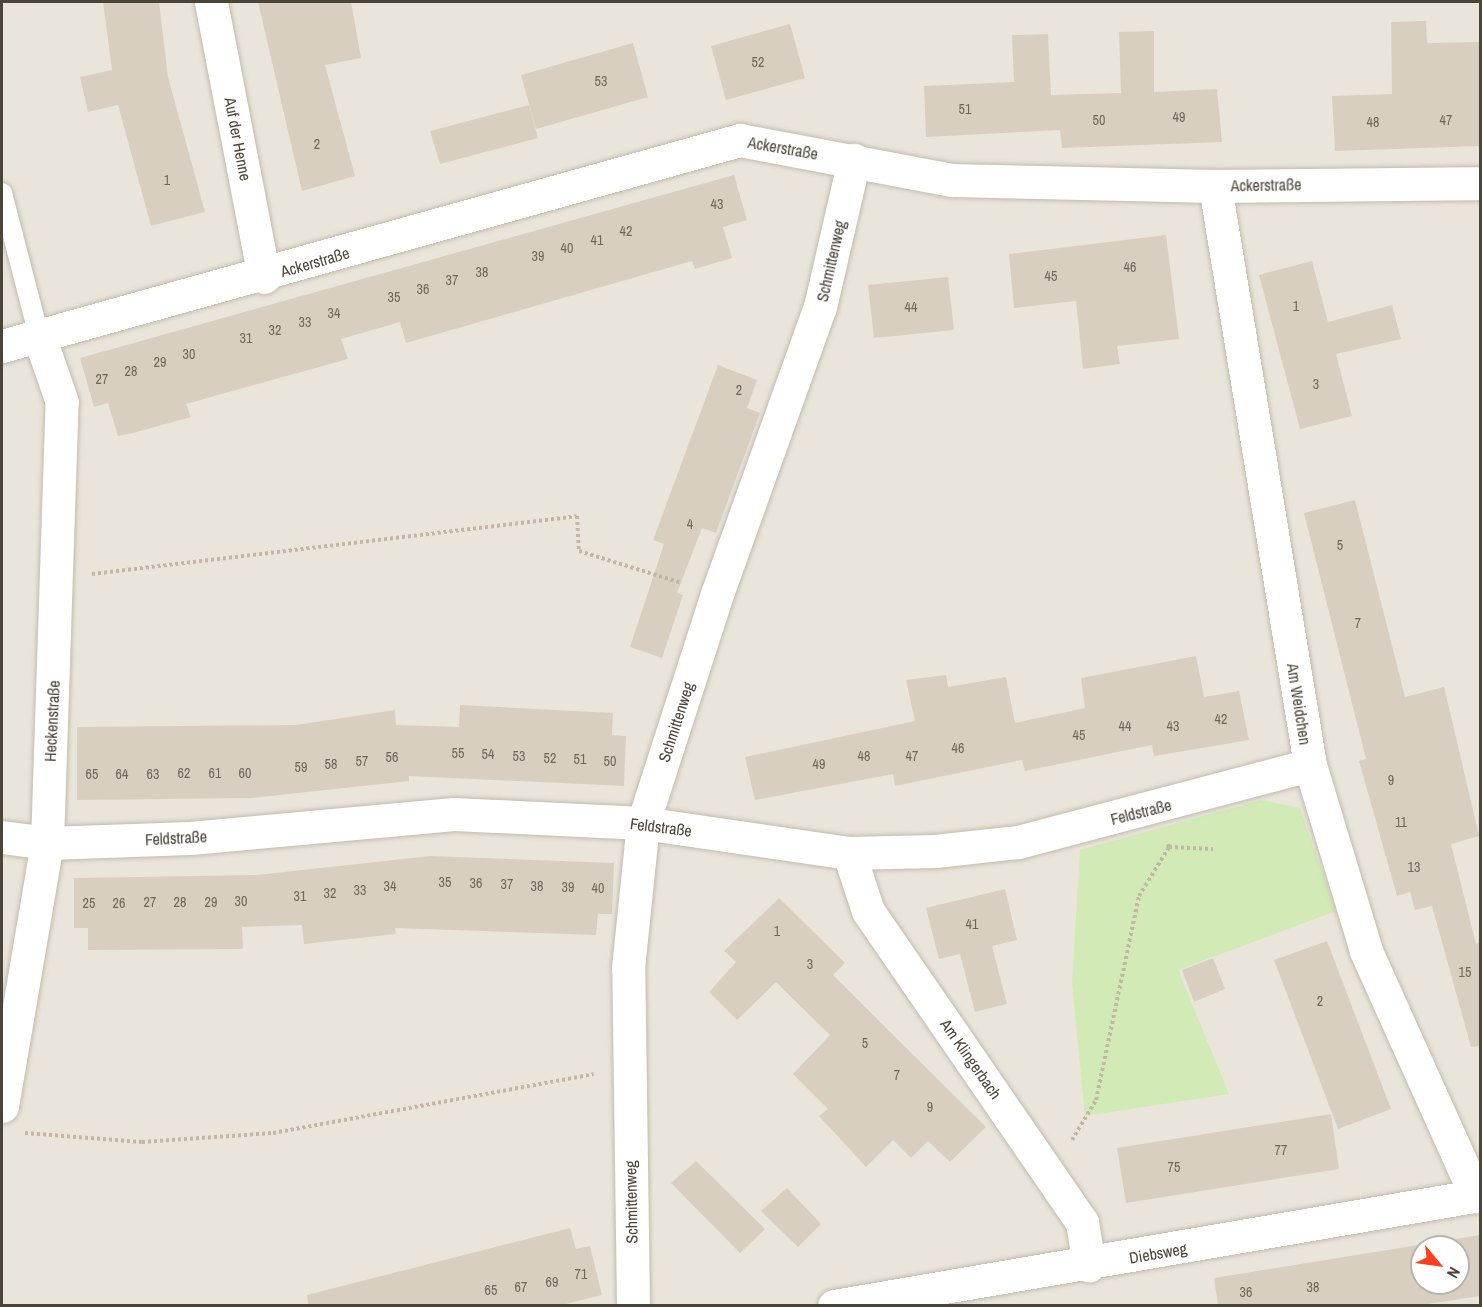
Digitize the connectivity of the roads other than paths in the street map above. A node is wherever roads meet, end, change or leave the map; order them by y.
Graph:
1 (211, 2) edge
2 (854, 160) junction
3 (1480, 183) edge
4 (1215, 186) junction
5 (2, 193) edge
6 (264, 277) junction
7 (39, 336) junction
8 (2, 346) edge
9 (1310, 765) junction
10 (643, 824) junction
11 (2, 837) edge
12 (46, 843) junction
13 (849, 853) junction
14 (7, 1119) edge
15 (1478, 1196) edge
16 (1089, 1265) junction
17 (633, 1305) edge
18 (834, 1305) edge

1 - 6 street, Auf der Henne
2 - 4 street, Ackerstraße
2 - 6 street, Ackerstraße
2 - 10 street, Schmittenweg
3 - 4 street, Ackerstraße
4 - 9 street, Am Weidchen
5 - 7 lane
6 - 7 street, Ackerstraße
7 - 8 street, Ackerstraße
7 - 12 street, Heckenstraße
9 - 13 street, Feldstraße
9 - 15 street, Am Weidchen
10 - 12 street, Feldstraße
10 - 13 street, Feldstraße
10 - 17 street, Schmittenweg
11 - 12 street, Feldstraße
12 - 14 street, Heckenstraße
13 - 16 street, Am Klingerbach
15 - 16 street, Diebsweg
16 - 18 street, Diebsweg

